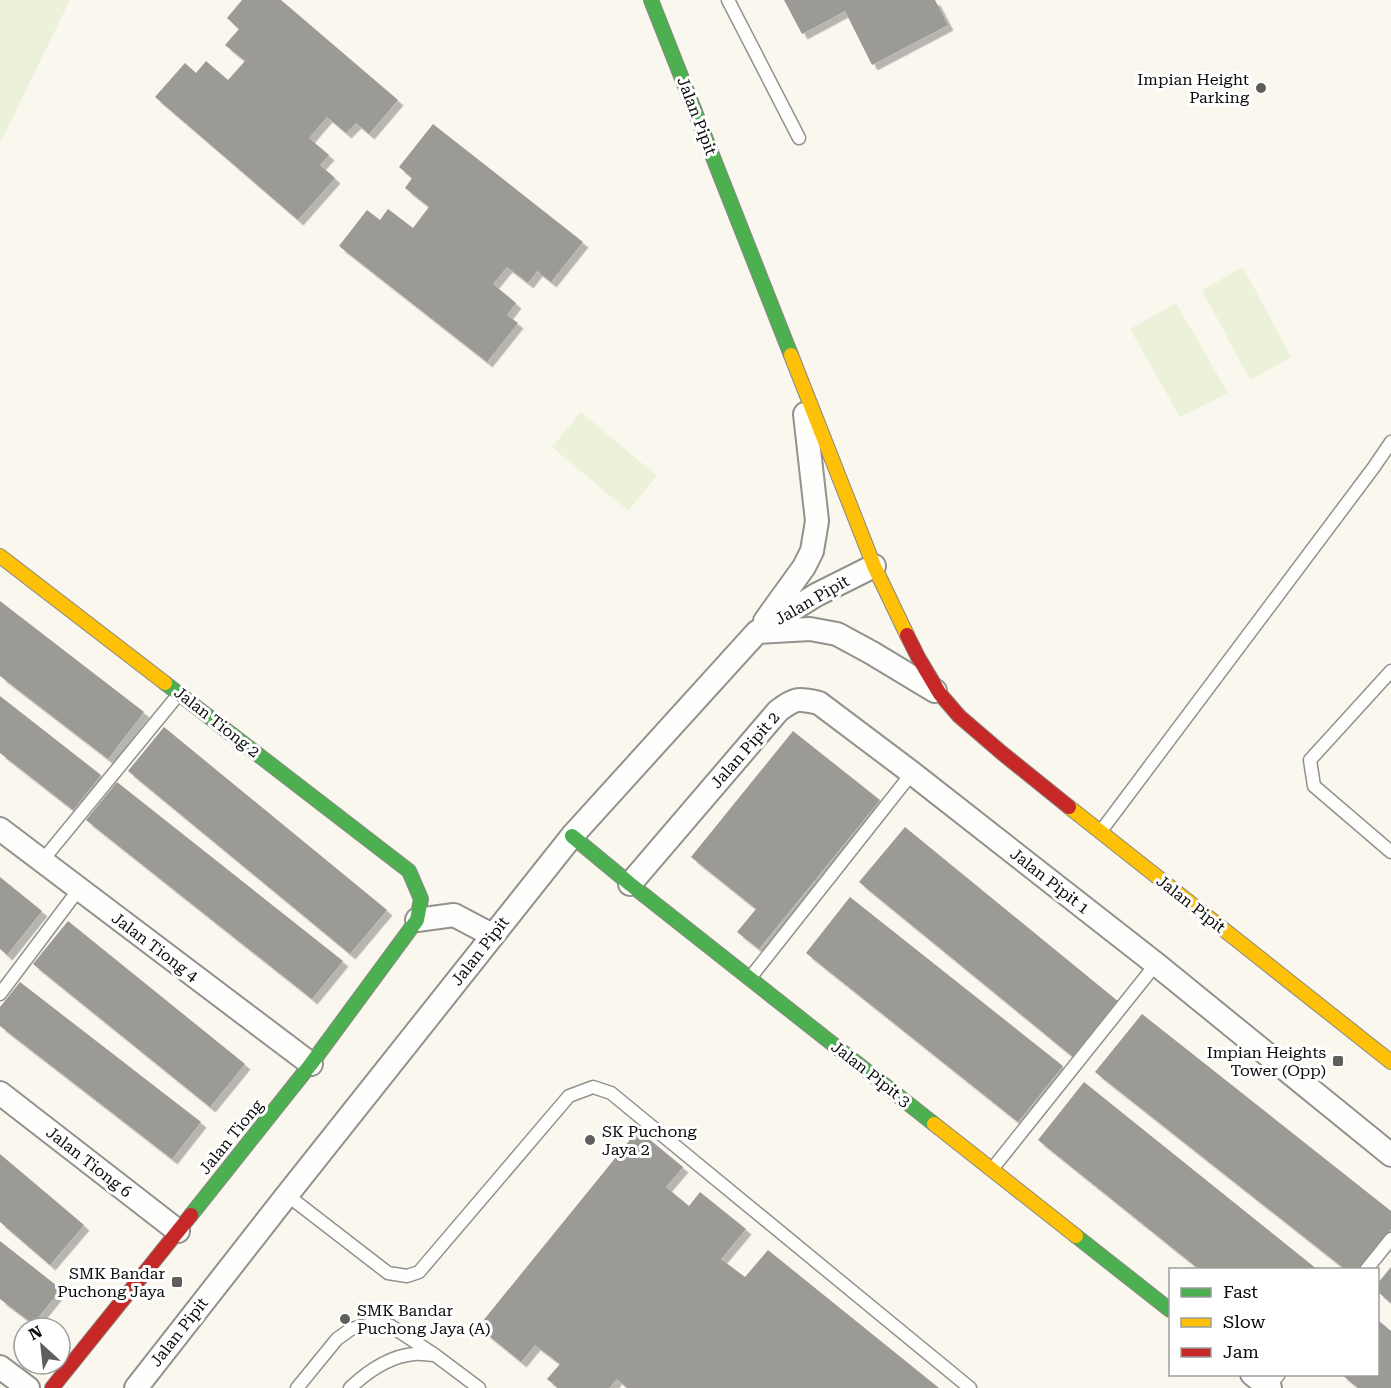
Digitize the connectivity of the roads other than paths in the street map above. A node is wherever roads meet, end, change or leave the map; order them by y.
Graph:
1 (651, 0) edge
2 (728, 0) edge
3 (799, 138) dead end
4 (802, 384) junction
5 (1391, 442) edge
6 (0, 556) edge
7 (874, 566) junction
8 (757, 632) junction
9 (1391, 671) edge
10 (179, 693) junction
11 (940, 694) junction
12 (912, 773) junction
13 (0, 830) edge
14 (1100, 832) junction
15 (572, 836) junction
16 (1391, 852) edge
17 (42, 861) junction
18 (630, 884) junction
19 (79, 889) junction
20 (419, 910) junction
21 (492, 936) junction
22 (1156, 964) junction
23 (749, 978) junction
24 (0, 994) edge
25 (1391, 1062) edge
26 (311, 1064) junction
27 (0, 1093) edge
28 (1391, 1155) edge
29 (992, 1169) junction
30 (287, 1195) junction
31 (178, 1231) junction
32 (1391, 1239) edge
33 (1367, 1268) edge
34 (1169, 1309) edge
35 (435, 1355) junction
36 (0, 1367) edge
37 (28, 1388) edge
38 (52, 1388) edge
39 (136, 1388) edge
40 (297, 1388) edge
41 (350, 1388) edge
42 (479, 1388) edge
43 (970, 1388) edge

1 - 4 street, Jalan Pipit
2 - 3 lane
4 - 7 street, Jalan Pipit
4 - 8 street
5 - 14 lane
6 - 10 street, Jalan Tiong 2
7 - 8 street, Jalan Pipit
7 - 11 street, Jalan Pipit
8 - 11 street
8 - 15 street, Jalan Pipit
9 - 16 lane
10 - 17 lane
10 - 20 street, Jalan Tiong 2
11 - 14 street, Jalan Pipit
12 - 18 street, Jalan Pipit 2
12 - 22 street, Jalan Pipit 1
12 - 23 lane
13 - 17 street, Jalan Tiong 4
14 - 25 street, Jalan Pipit
15 - 18 street, Jalan Pipit 3
15 - 21 street, Jalan Pipit
17 - 19 street, Jalan Tiong 4
18 - 23 street, Jalan Pipit 3
19 - 24 lane
19 - 26 street, Jalan Tiong 4
20 - 21 street
20 - 26 street, Jalan Tiong
21 - 30 street, Jalan Pipit
22 - 28 street, Jalan Pipit 1
22 - 29 lane
23 - 29 street, Jalan Pipit 3
26 - 31 street, Jalan Tiong
27 - 31 street, Jalan Tiong 6
29 - 34 street, Jalan Pipit 3
30 - 39 street, Jalan Pipit
30 - 43 lane
31 - 38 street, Jalan Tiong
32 - 33 lane
35 - 40 lane
35 - 41 lane
35 - 42 lane
36 - 37 street

